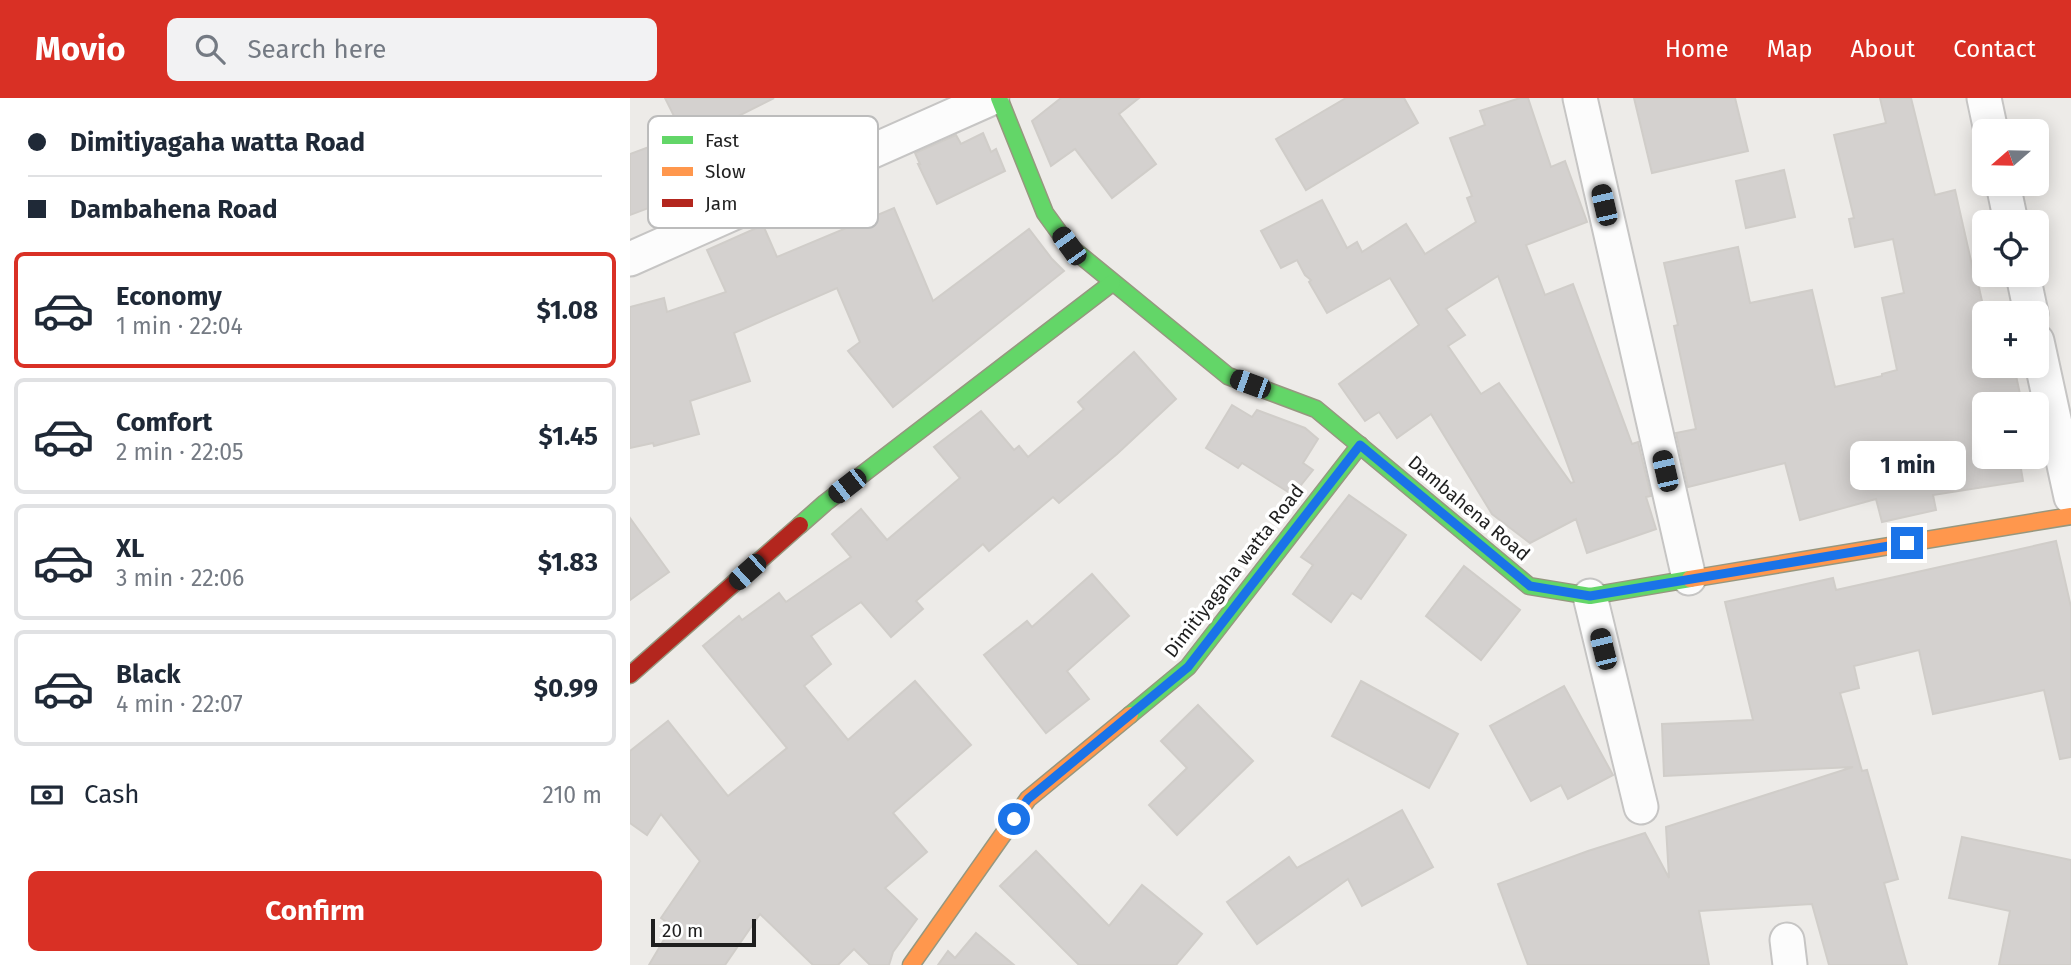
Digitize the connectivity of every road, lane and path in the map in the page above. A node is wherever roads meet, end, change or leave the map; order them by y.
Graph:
1 (992, 98) edge
2 (999, 98) edge
3 (1580, 98) edge
4 (1984, 98) edge
5 (1988, 119) edge
6 (878, 149) edge
7 (700, 228) edge
8 (630, 259) edge
9 (1112, 283) junction
10 (2045, 378) edge
11 (1360, 445) junction
12 (2071, 497) edge
13 (2071, 516) edge
14 (1689, 578) junction
15 (1590, 596) junction
16 (630, 676) edge
17 (1641, 807) dead end
18 (911, 965) edge

1 - 6 street
2 - 9 street, Dambahena Road
3 - 14 street
4 - 5 street
7 - 8 street
9 - 11 street, Dambahena Road
9 - 16 street
10 - 12 street
11 - 15 street, Dambahena Road
11 - 18 street, Dimitiyagaha watta Road
13 - 14 street, Dambahena Road
14 - 15 street, Dambahena Road
15 - 17 street

